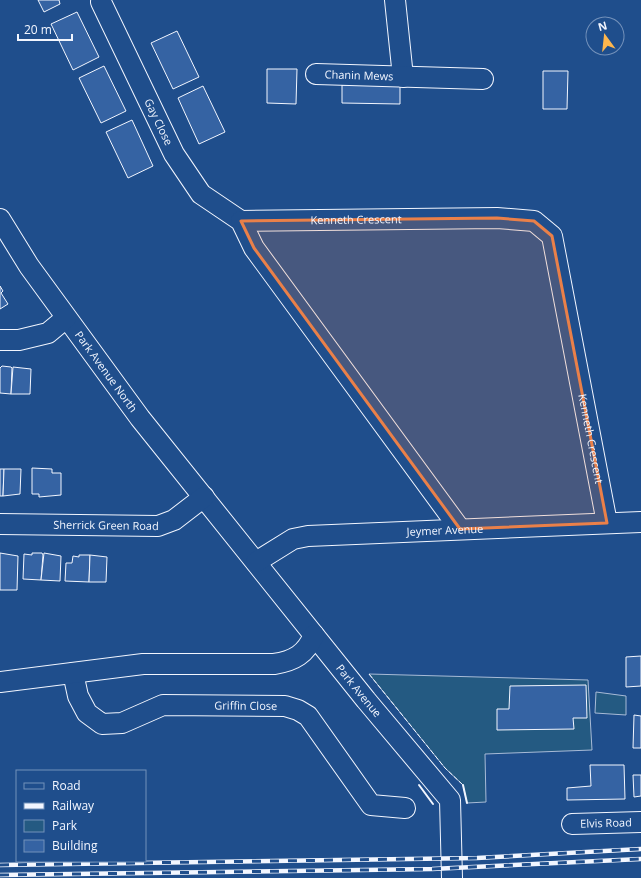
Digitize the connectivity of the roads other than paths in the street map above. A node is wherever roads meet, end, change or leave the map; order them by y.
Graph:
1 (395, 0) edge
2 (101, 2) dead end
3 (316, 74) dead end
4 (403, 77) junction
5 (483, 79) dead end
6 (0, 219) edge
7 (241, 221) junction
8 (66, 318) junction
9 (0, 340) edge
10 (204, 497) junction
11 (221, 518) joint
12 (641, 522) edge
13 (607, 523) junction
14 (0, 524) edge
15 (460, 529) junction
16 (256, 562) junction
17 (314, 635) junction
18 (73, 673) junction
19 (0, 682) edge
20 (405, 808) dead end
21 (641, 822) edge
22 (572, 824) dead end
23 (452, 878) edge

1 - 4 street, Chanin Mews
2 - 7 street, Gay Close
3 - 4 street, Chanin Mews
4 - 5 street, Chanin Mews
6 - 8 street, Park Avenue North
7 - 13 street, Kenneth Crescent
7 - 15 street
8 - 9 street
8 - 10 street, Park Avenue North
10 - 11 street, Park Avenue North
10 - 14 street, Sherrick Green Road
11 - 16 street, Park Avenue
12 - 13 street, Jeymer Avenue
13 - 15 street, Jeymer Avenue
15 - 16 street, Jeymer Avenue
16 - 17 street, Park Avenue
17 - 18 street
17 - 23 street, Park Avenue
18 - 19 street
18 - 20 street, Griffin Close
21 - 22 street, Elvis Road

